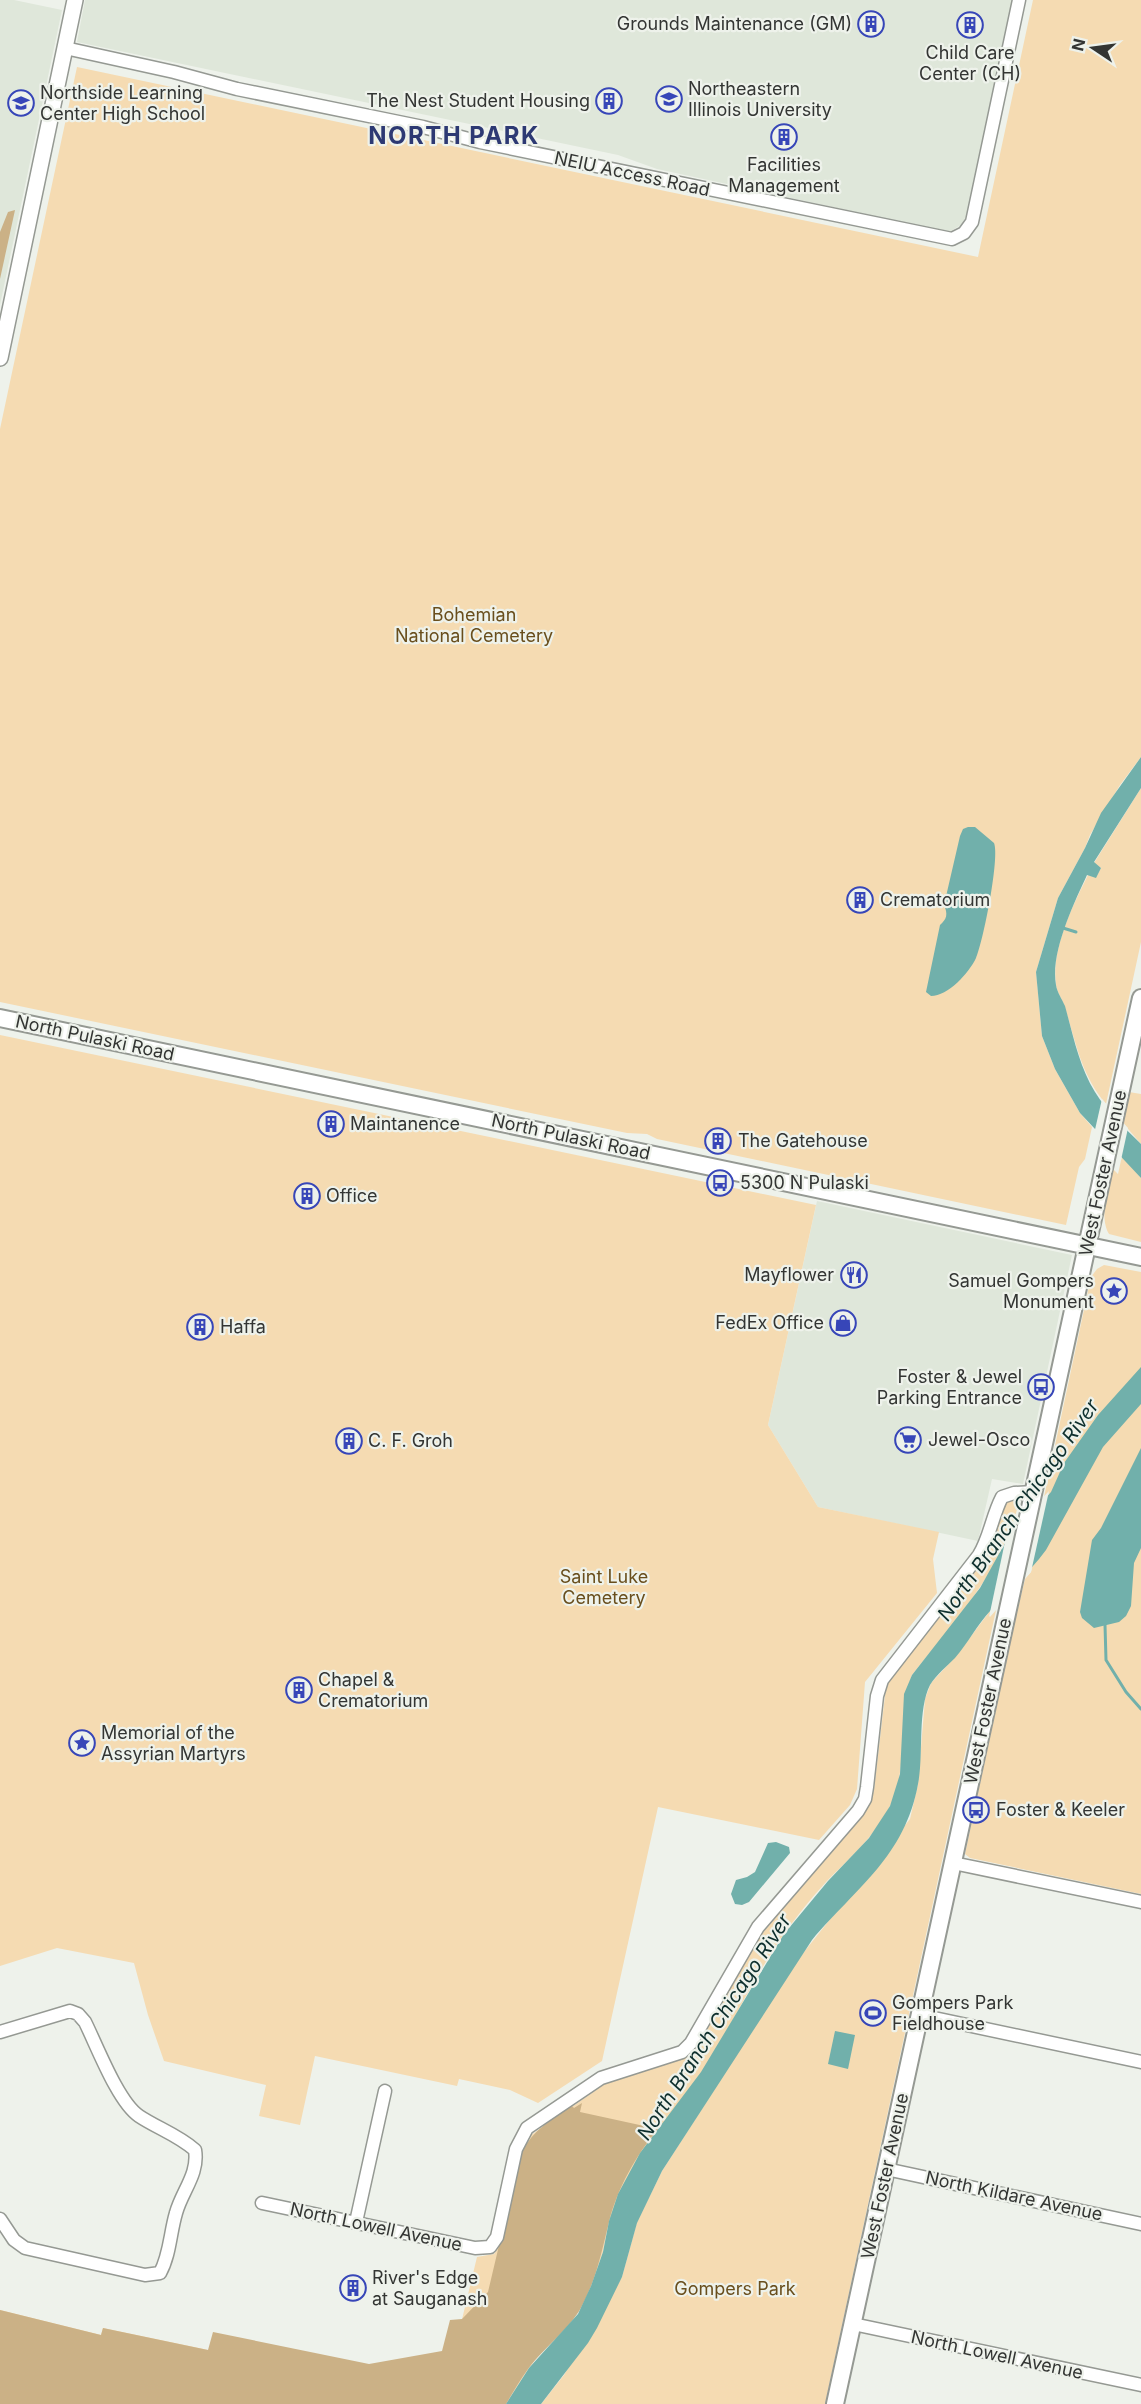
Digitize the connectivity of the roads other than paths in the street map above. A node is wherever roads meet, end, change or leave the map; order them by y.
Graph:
1 (75, 0) edge
2 (1019, 0) edge
3 (65, 48) junction
4 (0, 358) edge
5 (1141, 998) edge
6 (0, 1018) edge
7 (1088, 1246) junction
8 (1141, 1257) edge
9 (1034, 1492) junction
10 (953, 1863) junction
11 (1141, 1902) edge
12 (920, 2015) junction
13 (0, 2032) edge
14 (1141, 2062) edge
15 (385, 2091) dead end
16 (886, 2169) junction
17 (262, 2203) dead end
18 (0, 2219) edge
19 (356, 2222) junction
20 (1141, 2224) edge
21 (853, 2324) junction
22 (1141, 2385) edge
23 (835, 2404) edge

1 - 3 street
2 - 3 street, NEIU Access Road
3 - 4 street
5 - 7 main road, West Foster Avenue
6 - 7 main road, North Pulaski Road
7 - 8 main road, North Pulaski Road
7 - 9 main road, West Foster Avenue
9 - 10 main road, West Foster Avenue
9 - 19 street, North Lowell Avenue
10 - 11 street
10 - 12 main road, West Foster Avenue
12 - 14 street
12 - 16 main road, West Foster Avenue
13 - 18 street
15 - 19 street
16 - 20 street, North Kildare Avenue
16 - 21 main road, West Foster Avenue
17 - 19 street, North Lowell Avenue
21 - 22 street, North Lowell Avenue
21 - 23 main road, West Foster Avenue

